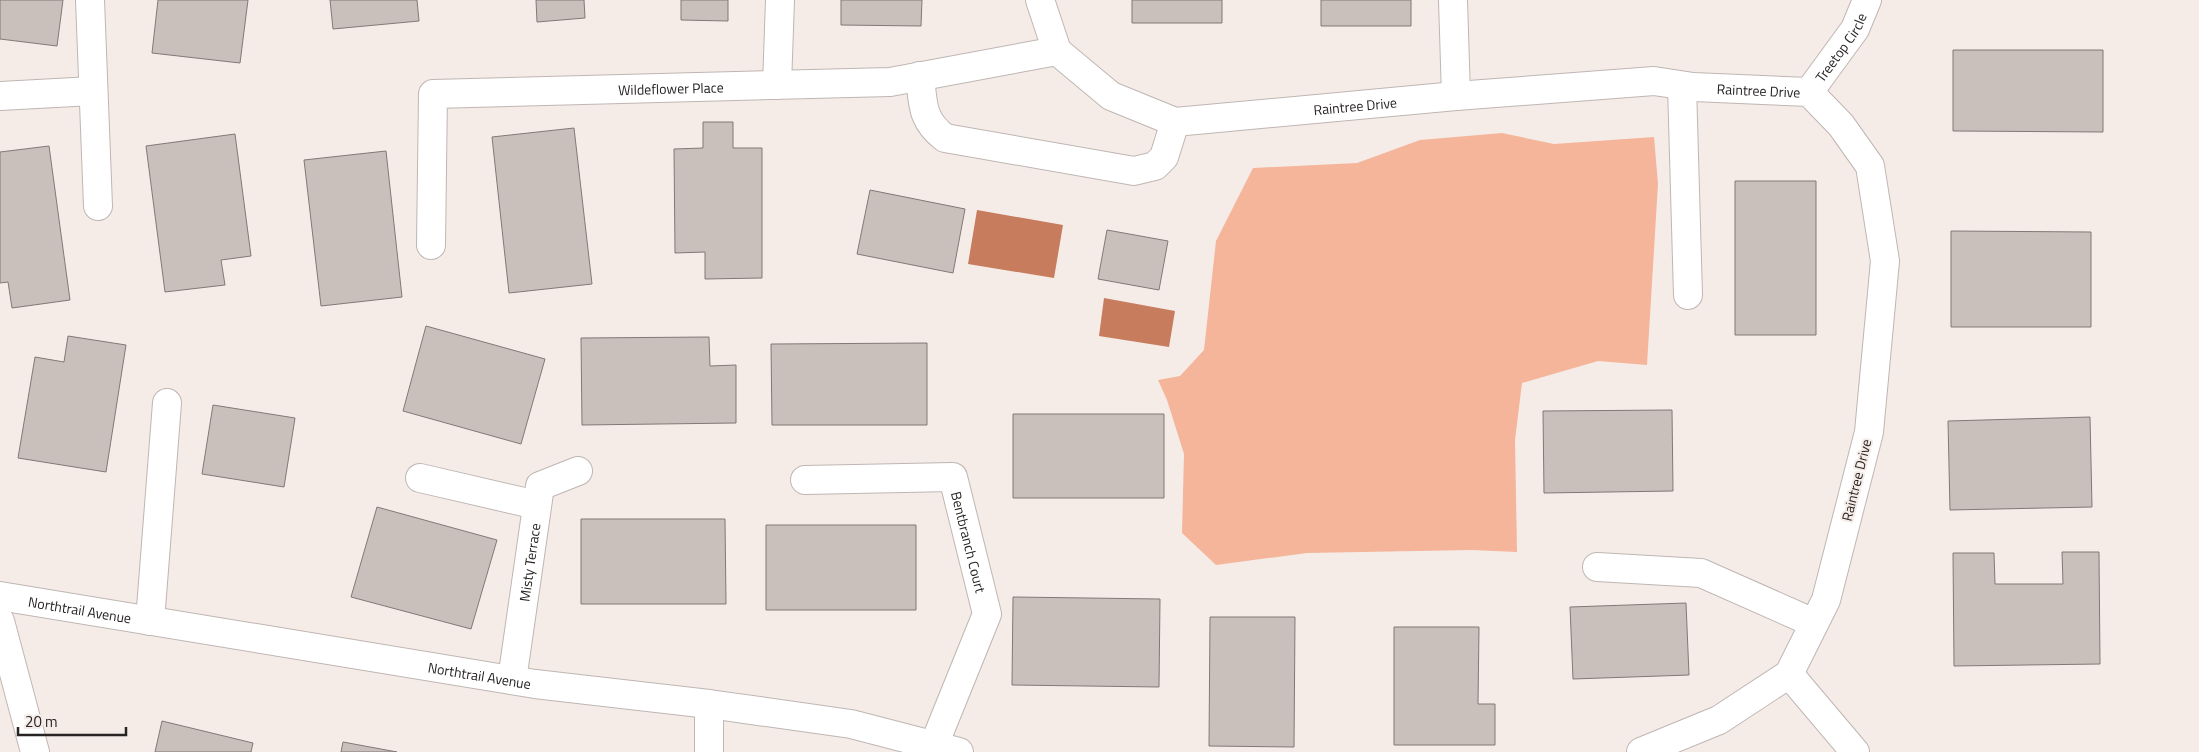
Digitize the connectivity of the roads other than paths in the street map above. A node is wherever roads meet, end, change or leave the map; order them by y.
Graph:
1 (90, 0) edge
2 (780, 0) edge
3 (1040, 0) edge
4 (1454, 0) edge
5 (1867, 0) edge
6 (1058, 51) junction
7 (920, 76) junction
8 (777, 85) junction
9 (1682, 86) junction
10 (94, 91) junction
11 (1809, 92) junction
12 (0, 96) edge
13 (1456, 96) junction
14 (1175, 122) junction
15 (98, 206) dead end
16 (432, 246) dead end
17 (1688, 295) dead end
18 (167, 403) dead end
19 (578, 471) dead end
20 (420, 478) dead end
21 (805, 480) dead end
22 (537, 505) junction
23 (1597, 567) dead end
24 (0, 596) edge
25 (0, 621) edge
26 (150, 621) junction
27 (1814, 624) junction
28 (1789, 674) junction
29 (512, 680) junction
30 (709, 704) junction
31 (946, 749) edge
32 (35, 752) edge
33 (709, 752) edge
34 (1641, 752) edge
35 (1855, 752) edge

1 - 10 street
2 - 8 street
3 - 6 street
4 - 13 street
5 - 11 street, Treetop Circle
6 - 7 street, Wildeflower Place
6 - 14 street, Raintree Drive
7 - 8 street, Wildeflower Place
7 - 14 street
8 - 16 street, Wildeflower Place
9 - 11 street, Raintree Drive
9 - 13 street, Raintree Drive
9 - 17 street
10 - 12 street
10 - 15 street
11 - 27 street, Raintree Drive
13 - 14 street, Raintree Drive
18 - 26 street
19 - 22 street, Misty Terrace
20 - 22 street
21 - 31 street, Bentbranch Court
22 - 29 street, Misty Terrace
23 - 27 street
24 - 26 street, Northtrail Avenue
25 - 32 street
26 - 29 street, Northtrail Avenue
27 - 28 street, Raintree Drive
28 - 34 street
28 - 35 street
29 - 30 street, Northtrail Avenue
30 - 31 street, Northtrail Avenue
30 - 33 street

